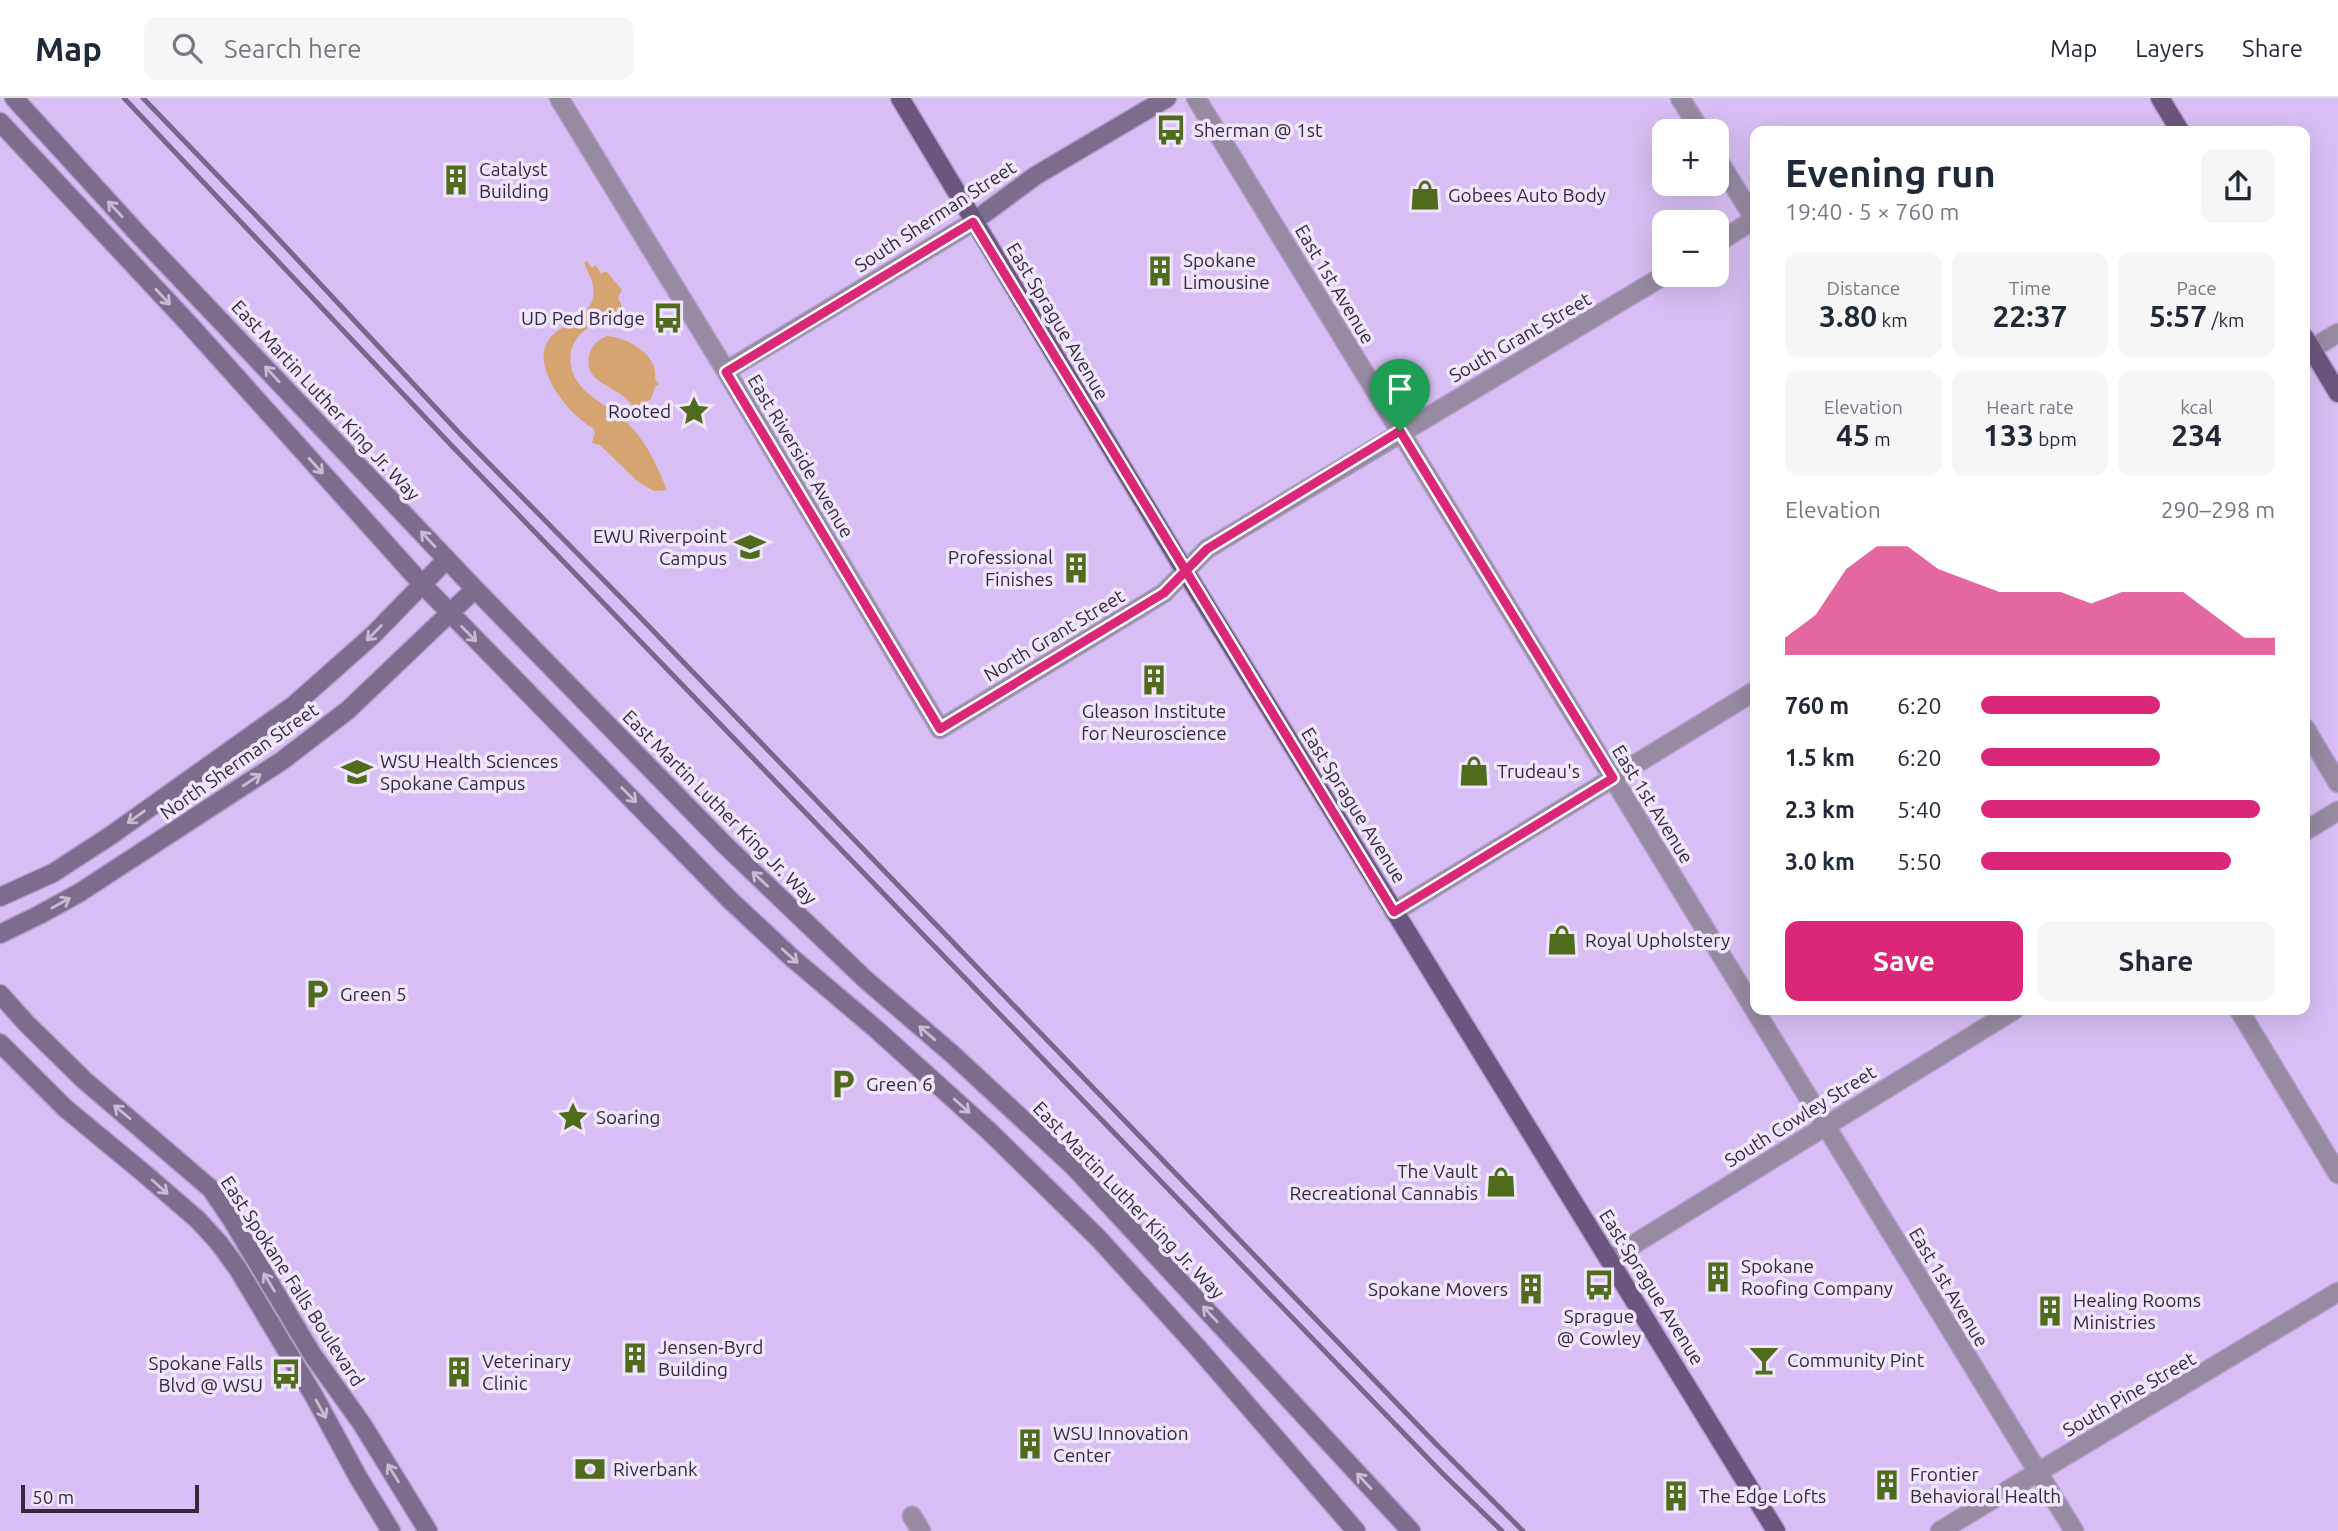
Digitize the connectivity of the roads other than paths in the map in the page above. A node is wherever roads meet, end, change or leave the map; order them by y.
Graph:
1 (14, 98) edge
2 (559, 98) edge
3 (900, 98) edge
4 (1167, 98) edge
5 (1196, 98) edge
6 (1680, 98) edge
7 (2160, 98) edge
8 (1693, 119) edge
9 (0, 122) edge
10 (2177, 126) edge
11 (1729, 178) edge
12 (1750, 212) edge
13 (973, 222) junction
14 (1750, 223) edge
15 (1729, 236) edge
16 (1652, 283) edge
17 (2338, 333) edge
18 (2310, 346) edge
19 (2310, 351) edge
20 (726, 372) junction
21 (2338, 393) edge
22 (1400, 431) junction
23 (447, 559) junction
24 (1185, 571) junction
25 (422, 584) junction
26 (475, 589) junction
27 (449, 613) junction
28 (1750, 694) edge
29 (940, 729) joint
30 (2310, 736) edge
31 (1613, 778) junction
32 (2338, 783) edge
33 (2338, 811) edge
34 (2310, 828) edge
35 (0, 897) edge
36 (1394, 912) junction
37 (0, 934) edge
38 (0, 994) edge
39 (1750, 1002) edge
40 (1758, 1015) edge
41 (2006, 1015) edge
42 (2241, 1015) edge
43 (0, 1043) edge
44 (1825, 1125) junction
45 (2338, 1174) edge
46 (1610, 1259) junction
47 (2338, 1292) edge
48 (2038, 1471) junction
49 (391, 1531) edge
50 (428, 1531) edge
51 (1356, 1531) edge
52 (1411, 1531) edge
53 (1776, 1531) edge
54 (1940, 1531) edge
55 (2074, 1531) edge

23 -> 1 street, East Martin Luther King Jr. Way
2 - 20 street, East Riverside Avenue
3 - 13 main road, East Sprague Avenue
4 - 13 street, South Sherman Street
5 - 22 street, East 1st Avenue
6 - 8 street
7 - 10 main road
9 -> 25 street
11 - 12 street
13 - 20 street, South Sherman Street
13 - 24 main road, East Sprague Avenue
14 - 15 street
16 - 22 street, South Grant Street
17 - 18 street
19 - 21 main road
20 - 29 street, East Riverside Avenue
22 - 24 street, South Grant Street
22 - 31 street, East 1st Avenue
23 - 25 street, North Sherman Street
23 - 26 street, East Martin Luther King Jr. Way
24 - 29 street, North Grant Street
24 - 36 main road, East Sprague Avenue
25 - 27 street
25 -> 35 street, North Sherman Street
26 - 27 street, North Sherman Street
52 -> 26 street, East Martin Luther King Jr. Way
37 -> 27 street, North Sherman Street
27 -> 51 street
28 - 31 street
30 - 32 street
31 - 36 street
31 - 39 street, East 1st Avenue
33 - 34 street
36 - 46 main road, East Sprague Avenue
50 -> 38 street, East Spokane Falls Boulevard
40 - 44 street, East 1st Avenue
41 - 44 street, South Cowley Street
42 - 45 street
43 -> 49 street, East Spokane Falls Boulevard
44 - 46 street, South Cowley Street
44 - 48 street, East 1st Avenue
46 - 53 main road, East Sprague Avenue
47 - 48 street, South Pine Street
48 - 54 street, South Pine Street
48 - 55 street, East 1st Avenue

